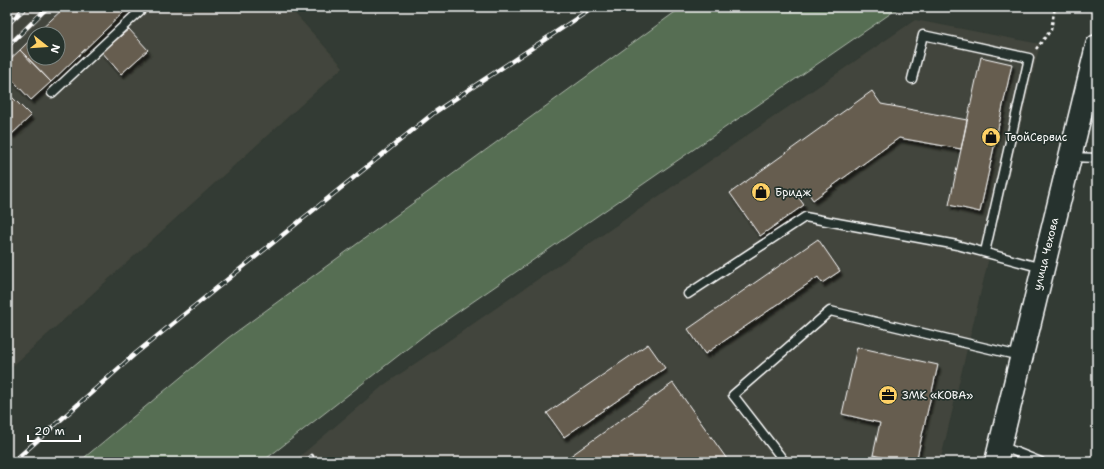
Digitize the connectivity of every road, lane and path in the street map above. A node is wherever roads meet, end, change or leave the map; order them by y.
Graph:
1 (144, 7) edge
2 (1055, 7) edge
3 (1097, 46) edge
4 (1029, 58) junction
5 (912, 79) dead end
6 (52, 93) dead end
7 (1070, 156) junction
8 (1097, 158) edge
9 (985, 252) junction
10 (1043, 268) junction
11 (688, 294) dead end
12 (1021, 356) junction
13 (998, 453) edge
14 (783, 462) edge
15 (1041, 462) edge

1 - 6 lane
2 - 4 path
3 - 7 main road, улица Чехова
4 - 5 lane
4 - 9 lane
7 - 8 lane
7 - 10 main road, улица Чехова
9 - 10 lane
9 - 11 lane
10 - 12 main road, улица Чехова
12 - 13 main road, улица Чехова
12 - 14 lane
13 - 15 lane

